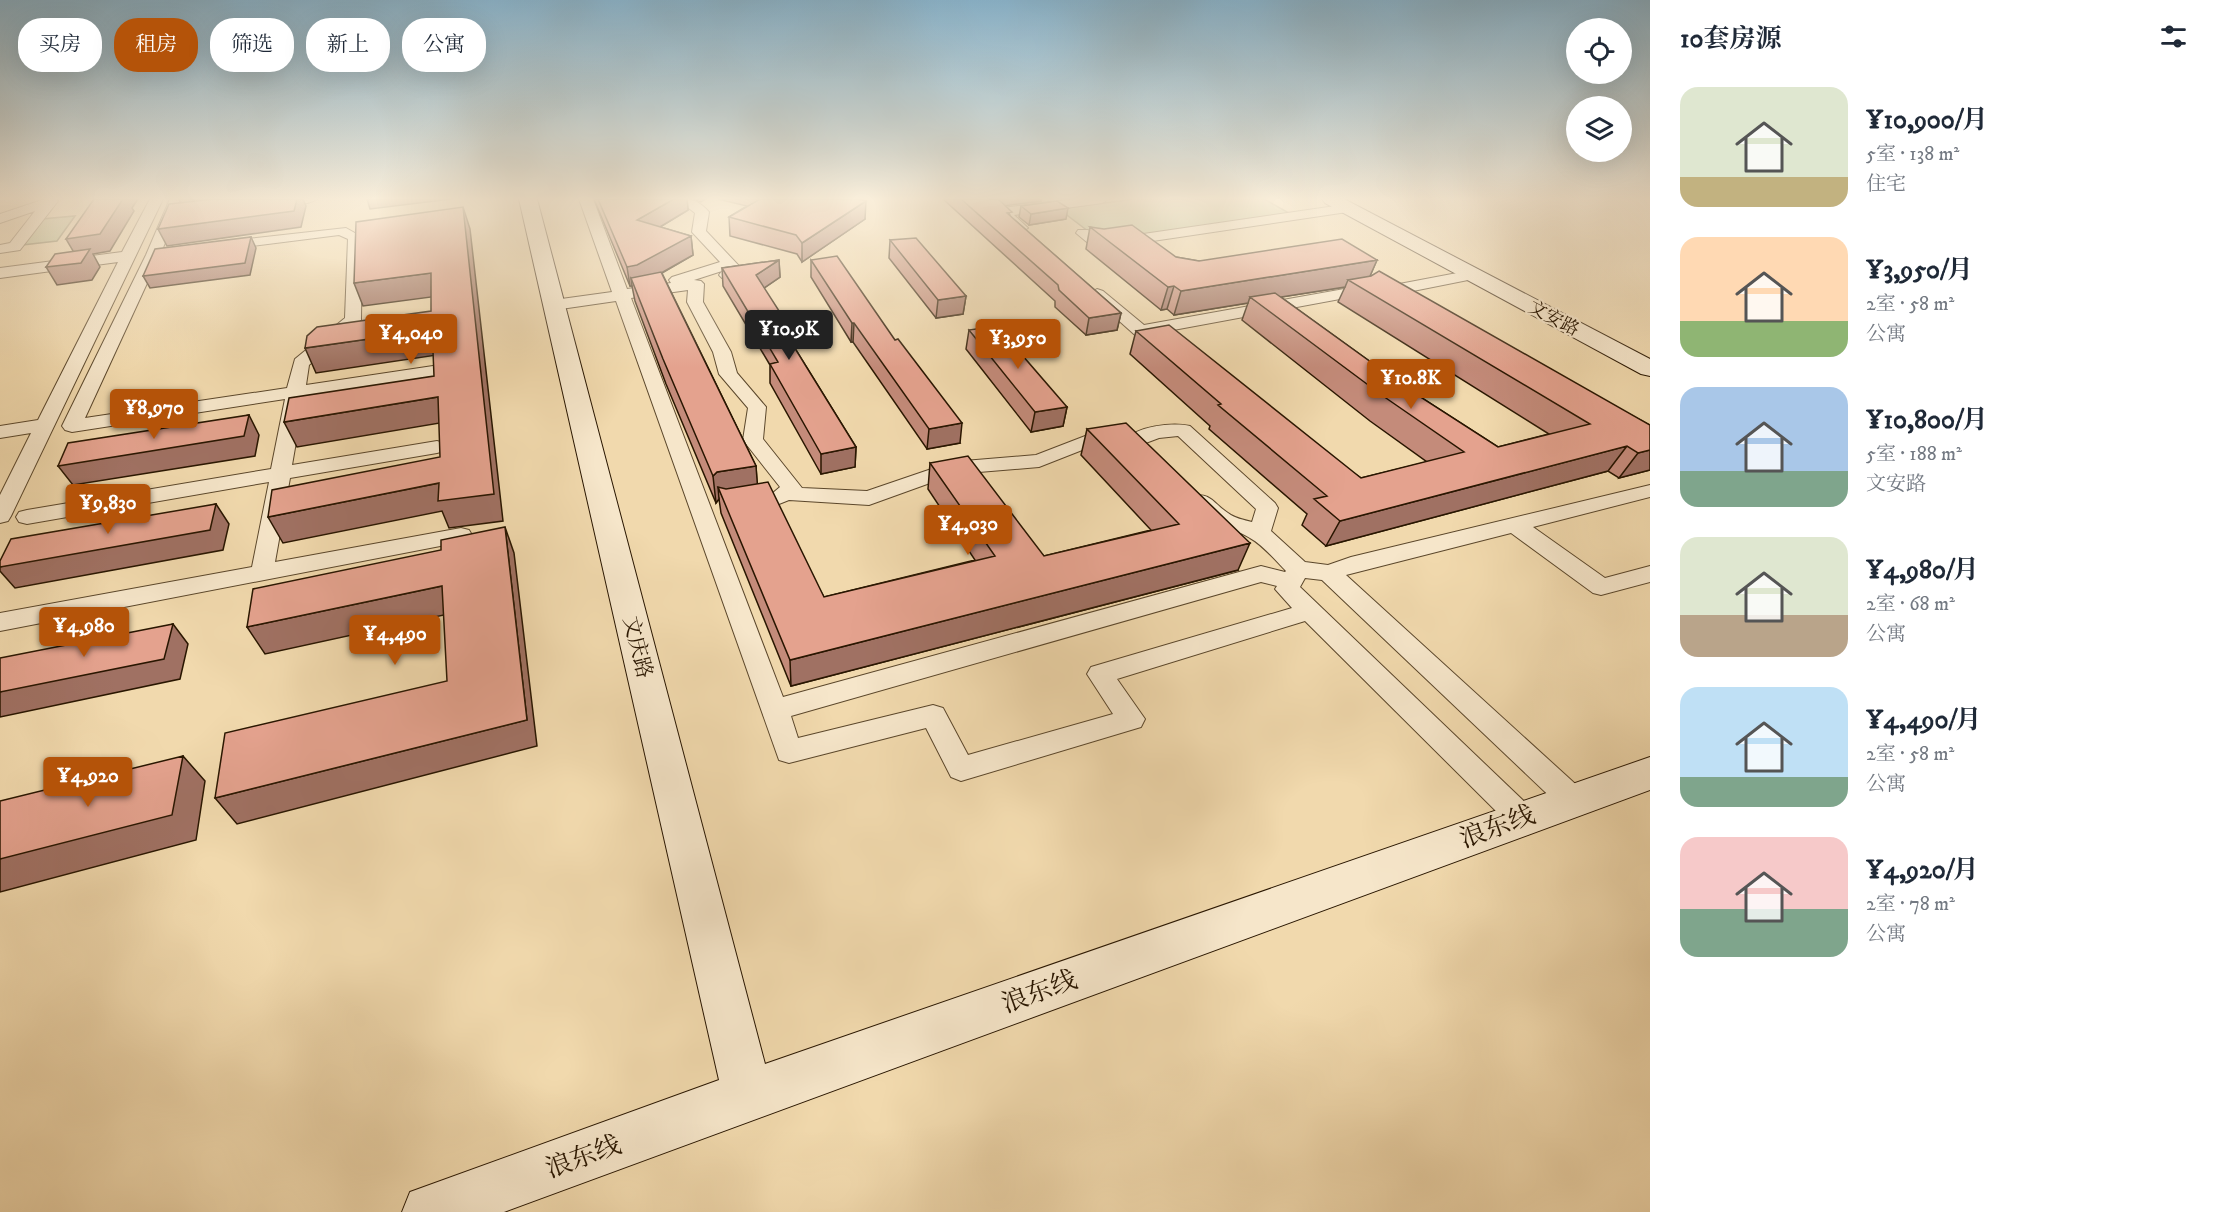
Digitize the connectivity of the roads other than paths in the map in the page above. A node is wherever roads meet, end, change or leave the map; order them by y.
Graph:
1 (153, 255) edge
2 (128, 256) joint
3 (355, 256) edge
4 (542, 256) edge
5 (608, 256) edge
6 (721, 256) edge
7 (1437, 256) edge
8 (729, 264) junction
9 (0, 273) edge
10 (1473, 275) junction
11 (696, 284) junction
12 (1089, 286) edge
13 (621, 291) junction
14 (1361, 291) edge
15 (553, 300) junction
16 (1425, 308) edge
17 (1650, 369) edge
18 (433, 371) edge
19 (296, 392) junction
20 (45, 425) junction
21 (0, 432) edge
22 (1135, 441) junction
23 (437, 447) edge
24 (1152, 457) edge
25 (281, 473) junction
26 (1187, 488) edge
27 (784, 493) junction
28 (1645, 497) edge
29 (758, 501) edge
30 (0, 516) edge
31 (27, 517) dead end
32 (1515, 525) junction
33 (1259, 533) junction
34 (461, 535) edge
35 (262, 573) junction
36 (1329, 573) junction
37 (1650, 574) edge
38 (1294, 575) junction
39 (1310, 611) junction
40 (0, 622) edge
41 (775, 710) junction
42 (1650, 772) edge
43 (1572, 800) junction
44 (1522, 818) junction
45 (748, 1095) junction
46 (430, 1212) edge

1 - 19 street
2 - 9 street
2 - 20 street
3 - 19 street
4 - 15 main road, 文庆路
5 - 13 street
6 - 8 street
7 - 10 main road, 文安路
8 - 11 street
8 - 13 street
10 - 16 street
10 - 17 main road, 文安路
11 - 13 street
11 - 27 street
12 - 14 street
13 - 15 street
13 - 41 street
15 - 45 main road, 文庆路
18 - 19 street
19 - 25 street
20 - 21 street
20 - 30 street
22 - 24 street
22 - 27 street
22 - 33 street
23 - 25 street
25 - 31 street
25 - 35 street
26 - 33 street
27 - 29 street
28 - 32 street
32 - 36 street
32 - 37 street
33 - 38 street
34 - 35 street
35 - 40 street
36 - 38 street
36 - 43 street
38 - 39 street
38 - 41 street
39 - 41 street
39 - 44 street
42 - 43 main road, 浪东线
43 - 44 main road, 浪东线
44 - 45 main road, 浪东线
45 - 46 main road, 浪东线

